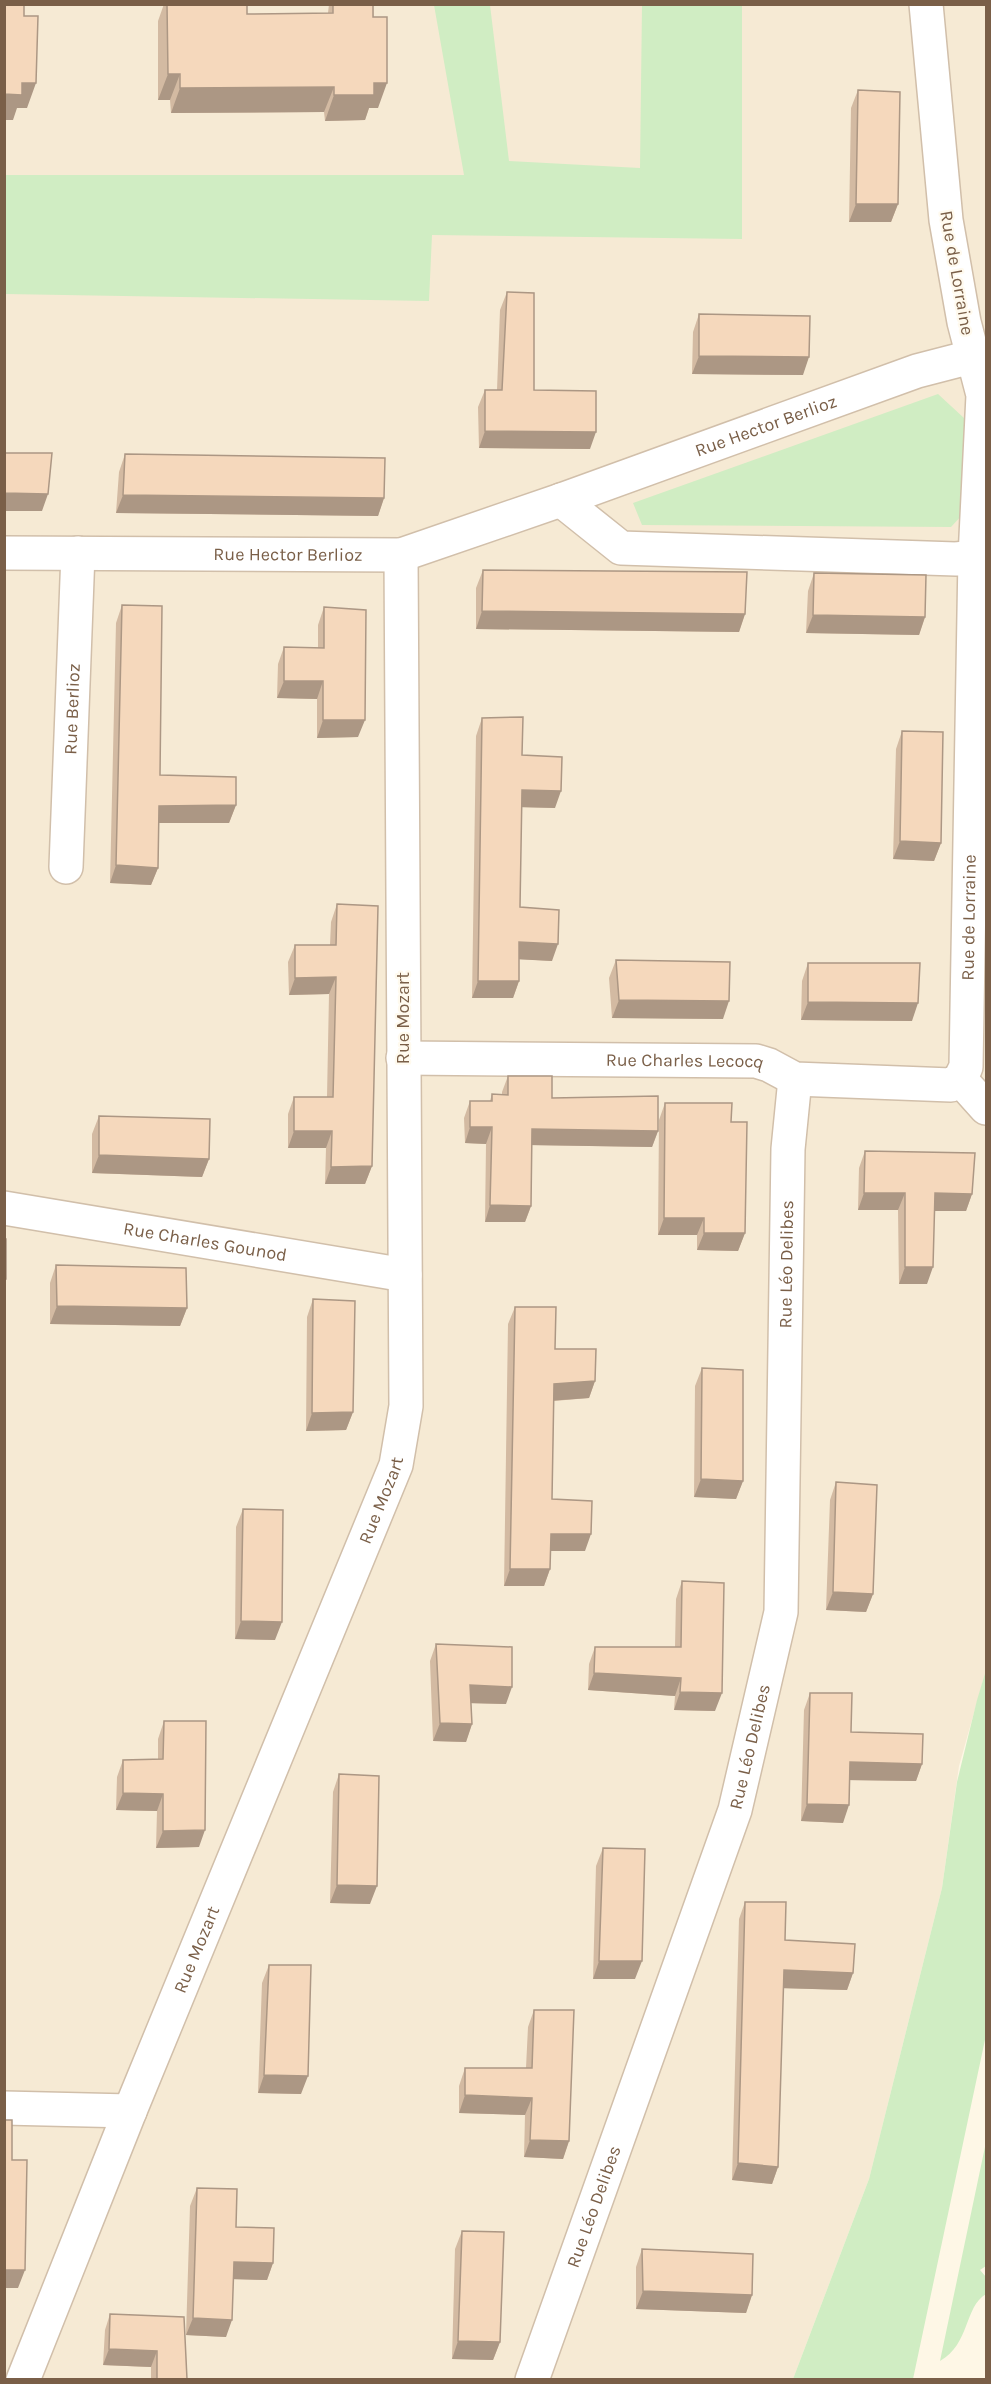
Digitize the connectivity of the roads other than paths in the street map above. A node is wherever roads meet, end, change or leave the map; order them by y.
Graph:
1 (926, 4) edge
2 (971, 357) junction
3 (561, 500) junction
4 (4, 553) edge
5 (78, 553) junction
6 (401, 555) junction
7 (975, 557) junction
8 (66, 867) dead end
9 (403, 1058) junction
10 (795, 1079) junction
11 (960, 1079) junction
12 (987, 1108) edge
13 (4, 1208) edge
14 (405, 1275) junction
15 (4, 2108) edge
16 (130, 2111) junction
17 (23, 2379) edge
18 (532, 2379) edge

1 - 2 street, Rue de Lorraine
2 - 3 street, Rue Hector Berlioz
2 - 7 street, Rue de Lorraine
3 - 6 street, Rue Hector Berlioz
3 - 7 street
4 - 5 street, Rue Hector Berlioz
5 - 6 street, Rue Hector Berlioz
5 - 8 street, Rue Berlioz
6 - 9 street, Rue Mozart
7 - 11 street, Rue de Lorraine
9 - 10 street, Rue Charles Lecocq
9 - 14 street, Rue Mozart
10 - 11 street, Rue Charles Lecocq
10 - 18 street, Rue Léo Delibes
11 - 12 street
13 - 14 street, Rue Charles Gounod
14 - 16 street, Rue Mozart
15 - 16 street
16 - 17 street, Rue Mozart

